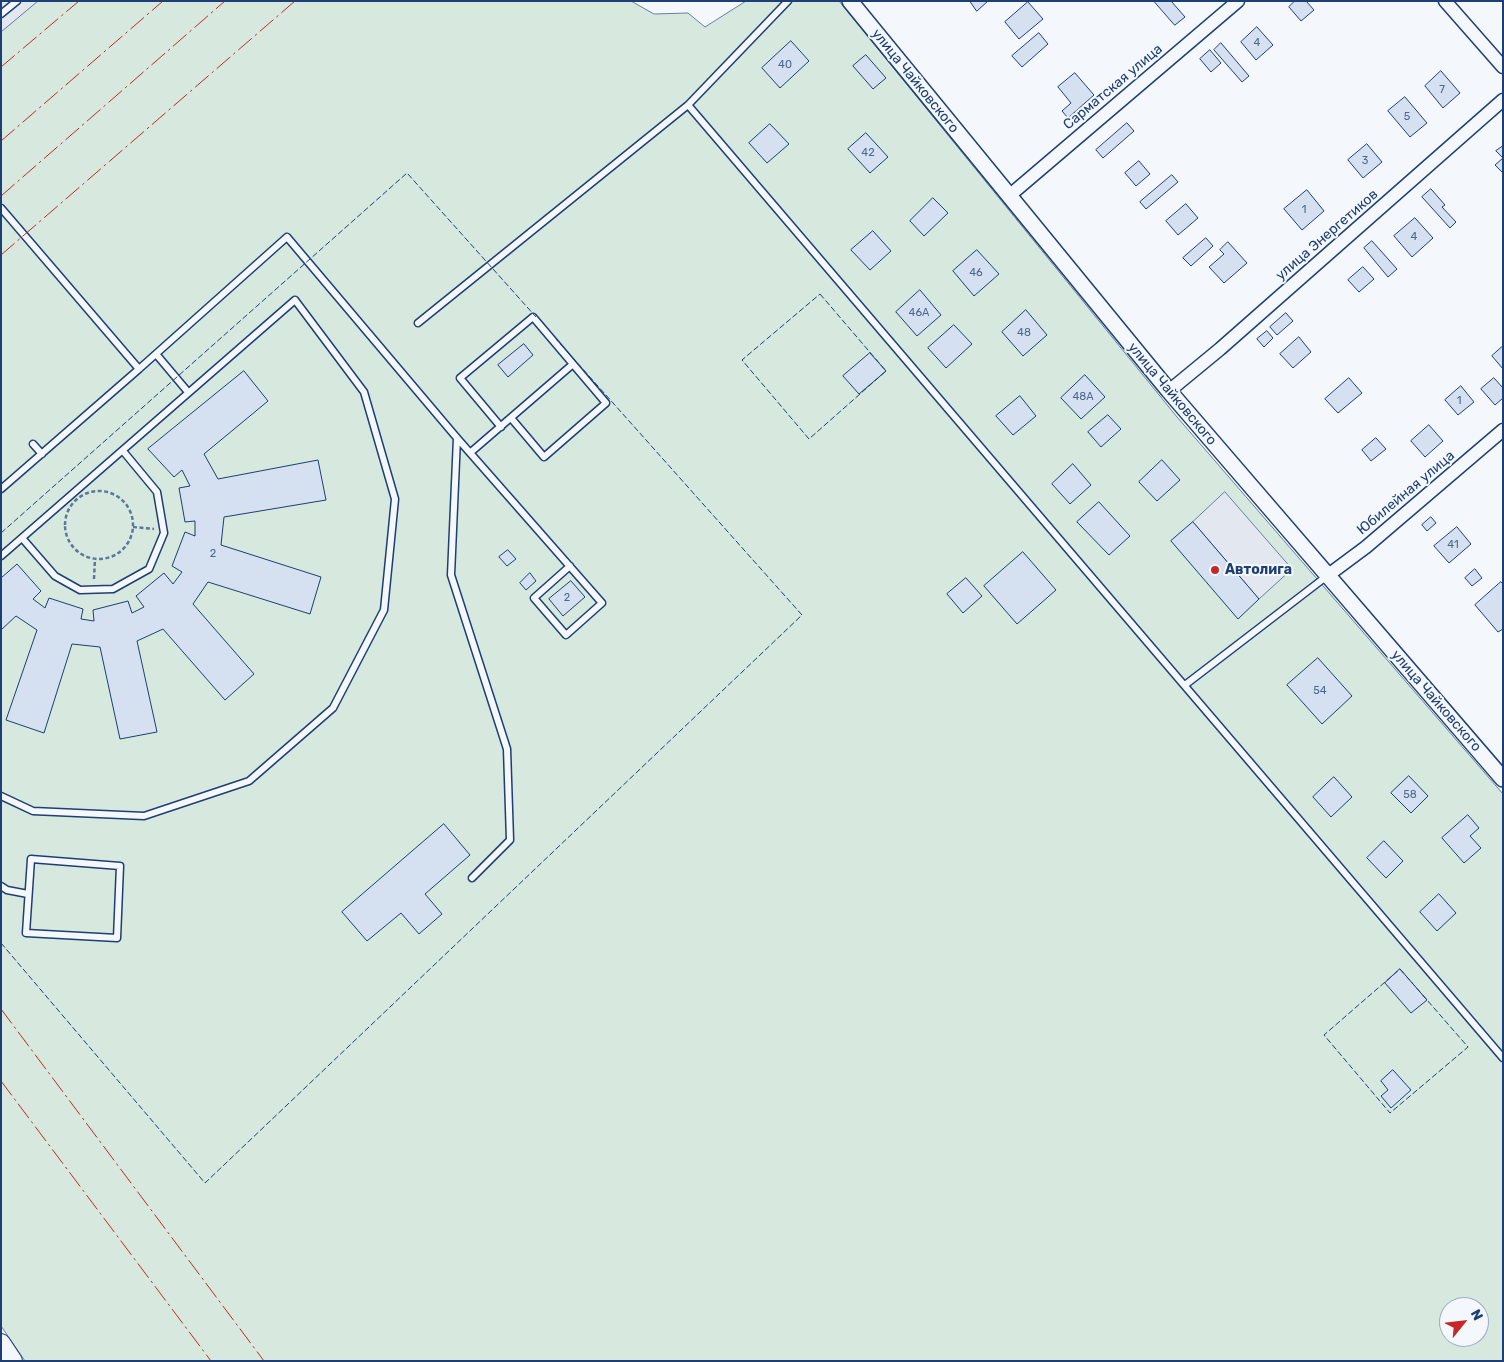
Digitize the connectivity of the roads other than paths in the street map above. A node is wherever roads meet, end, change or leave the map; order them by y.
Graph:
1 (17, 1) edge
2 (788, 1) edge
3 (850, 1) edge
4 (1238, 1) edge
5 (1445, 1) edge
6 (1, 14) edge
7 (1503, 67) edge
8 (1503, 100) edge
9 (688, 105) junction
10 (1009, 196) junction
11 (1, 208) edge
12 (418, 323) dead end
13 (156, 354) junction
14 (573, 364) junction
15 (139, 369) junction
16 (1169, 391) junction
17 (188, 392) junction
18 (511, 418) junction
19 (501, 427) junction
20 (1503, 430) edge
21 (457, 438) junction
22 (33, 444) dead end
23 (123, 451) junction
24 (471, 452) junction
25 (42, 454) junction
26 (1, 489) edge
27 (22, 538) junction
28 (1, 556) edge
29 (570, 566) junction
30 (1327, 576) junction
31 (1184, 685) junction
32 (1500, 771) edge
33 (1, 796) edge
34 (472, 878) dead end
35 (1, 886) edge
36 (28, 894) junction
37 (1503, 1058) edge
38 (1, 1343) edge
39 (13, 1361) edge

1 - 6 lane
2 - 9 lane
3 - 10 street, улица Чайковского
4 - 10 street, Сарматская улица
5 - 7 street
8 - 16 street, улица Энергетиков
9 - 12 lane
9 - 31 lane
10 - 16 street, улица Чайковского
11 - 15 lane
13 - 15 lane
13 - 17 lane
13 - 21 lane
14 - 18 lane
14 - 18 lane
14 - 19 lane
15 - 25 lane
16 - 30 street, улица Чайковского
17 - 23 lane
17 - 33 lane
18 - 19 lane
19 - 24 lane
20 - 30 street, Юбилейная улица
21 - 24 lane
21 - 34 lane
22 - 25 lane
23 - 27 lane
23 - 27 lane
24 - 29 lane
25 - 26 lane
27 - 28 lane
29 - 29 lane
30 - 31 lane
30 - 32 street, улица Чайковского
31 - 37 lane
35 - 36 lane
36 - 36 lane
38 - 39 main road

